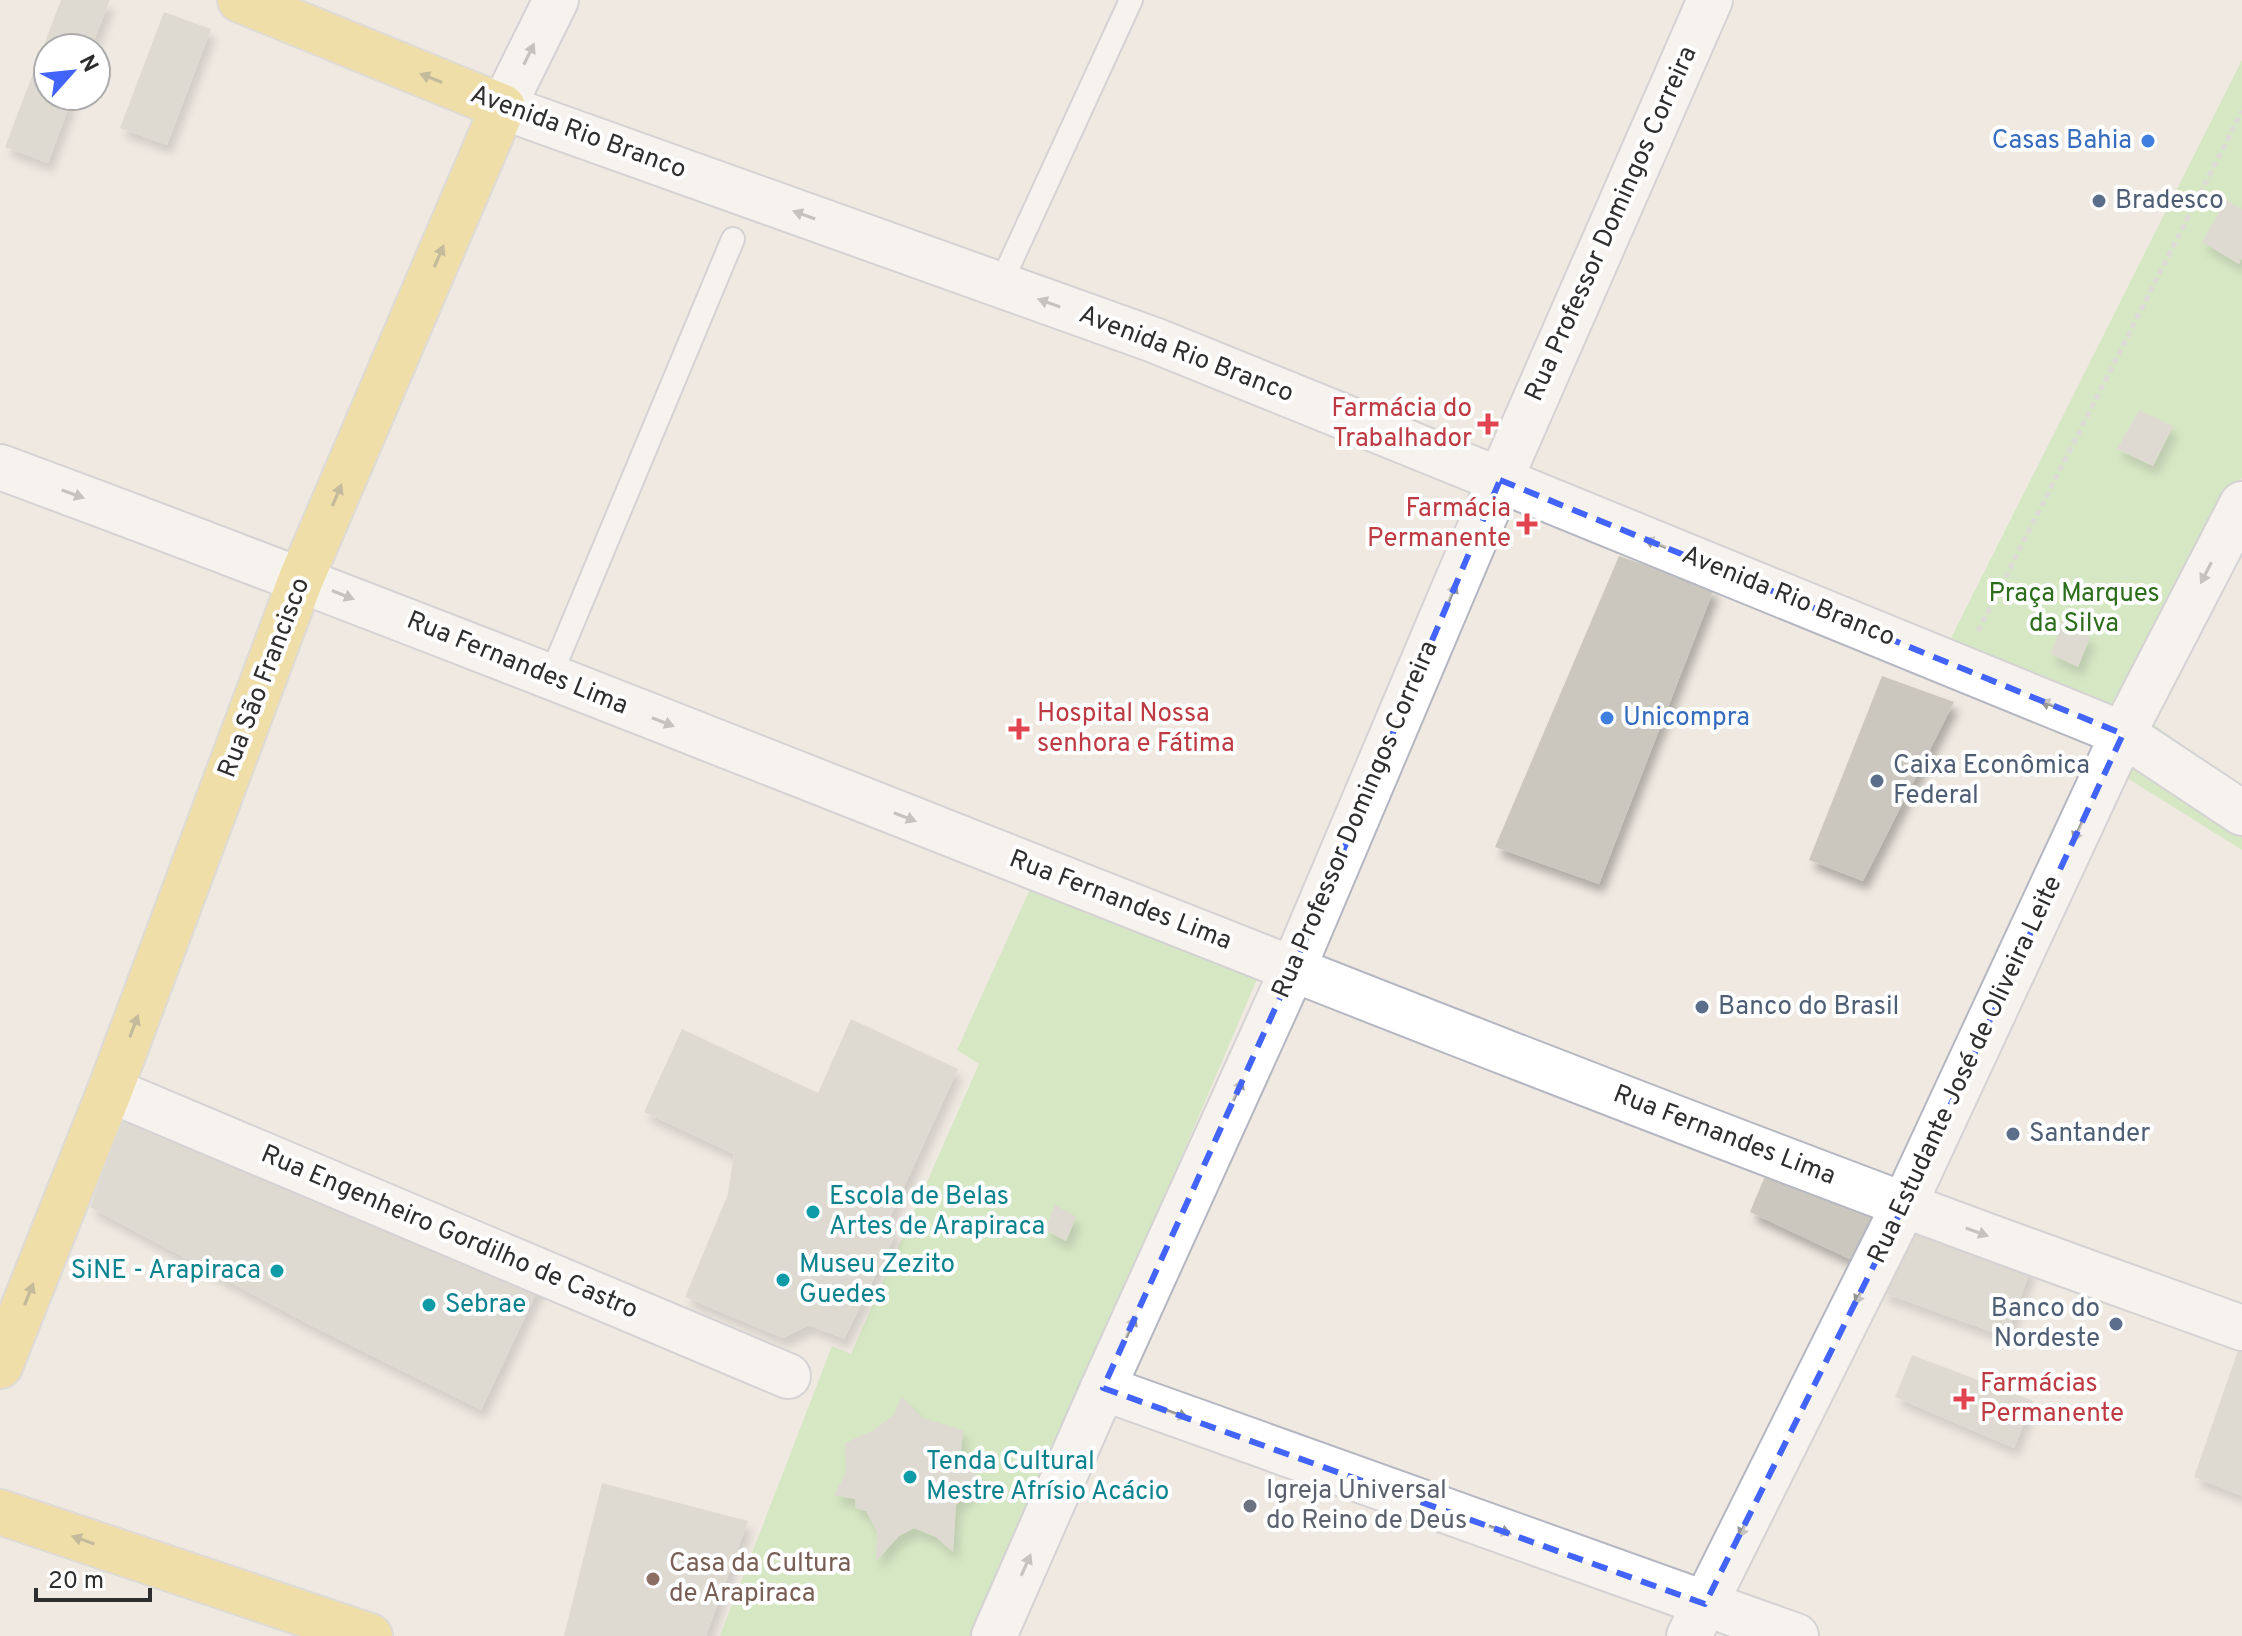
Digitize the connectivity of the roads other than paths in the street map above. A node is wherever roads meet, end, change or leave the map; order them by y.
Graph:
1 (240, 0) edge
2 (556, 0) edge
3 (1131, 0) edge
4 (1710, 0) edge
5 (503, 107) junction
6 (733, 239) dead end
7 (1000, 285) junction
8 (0, 467) edge
9 (1500, 480) junction
10 (2242, 504) edge
11 (301, 579) junction
12 (550, 677) junction
13 (2123, 734) junction
14 (2242, 813) edge
15 (1293, 969) junction
16 (110, 1090) junction
17 (1904, 1205) junction
18 (2242, 1328) edge
19 (0, 1366) edge
20 (788, 1376) dead end
21 (1103, 1388) junction
22 (0, 1512) edge
23 (1697, 1620) edge
24 (370, 1636) edge
25 (994, 1636) edge
26 (1796, 1636) edge

5 -> 1 main road, Avenida Rio Branco
5 -> 2 street, Rua São Francisco
3 - 7 lane
4 - 9 street, Rua Professor Domingos Correira
7 -> 5 street, Avenida Rio Branco
11 -> 5 main road, Rua São Francisco
6 - 12 lane
9 -> 7 street, Avenida Rio Branco
8 -> 11 street, Rua Fernandes Lima
13 -> 9 street, Avenida Rio Branco
15 -> 9 street, Rua Professor Domingos Correira
10 -> 13 street, Rua Estudante José de Oliveira Leite
11 -> 12 street, Rua Fernandes Lima
16 -> 11 main road, Rua São Francisco
12 -> 15 street, Rua Fernandes Lima
13 - 14 street, Avenida Rio Branco
13 -> 17 street, Rua Estudante José de Oliveira Leite
15 - 17 street, Rua Fernandes Lima
21 -> 15 street, Rua Professor Domingos Correira
19 -> 16 main road, Rua São Francisco
16 - 20 street, Rua Engenheiro Gordilho de Castro
17 -> 18 street, Rua Fernandes Lima
17 -> 23 street, Rua Estudante José de Oliveira Leite
21 -> 23 street
25 -> 21 street, Rua Professor Domingos Correira
24 -> 22 main road
23 - 26 street

